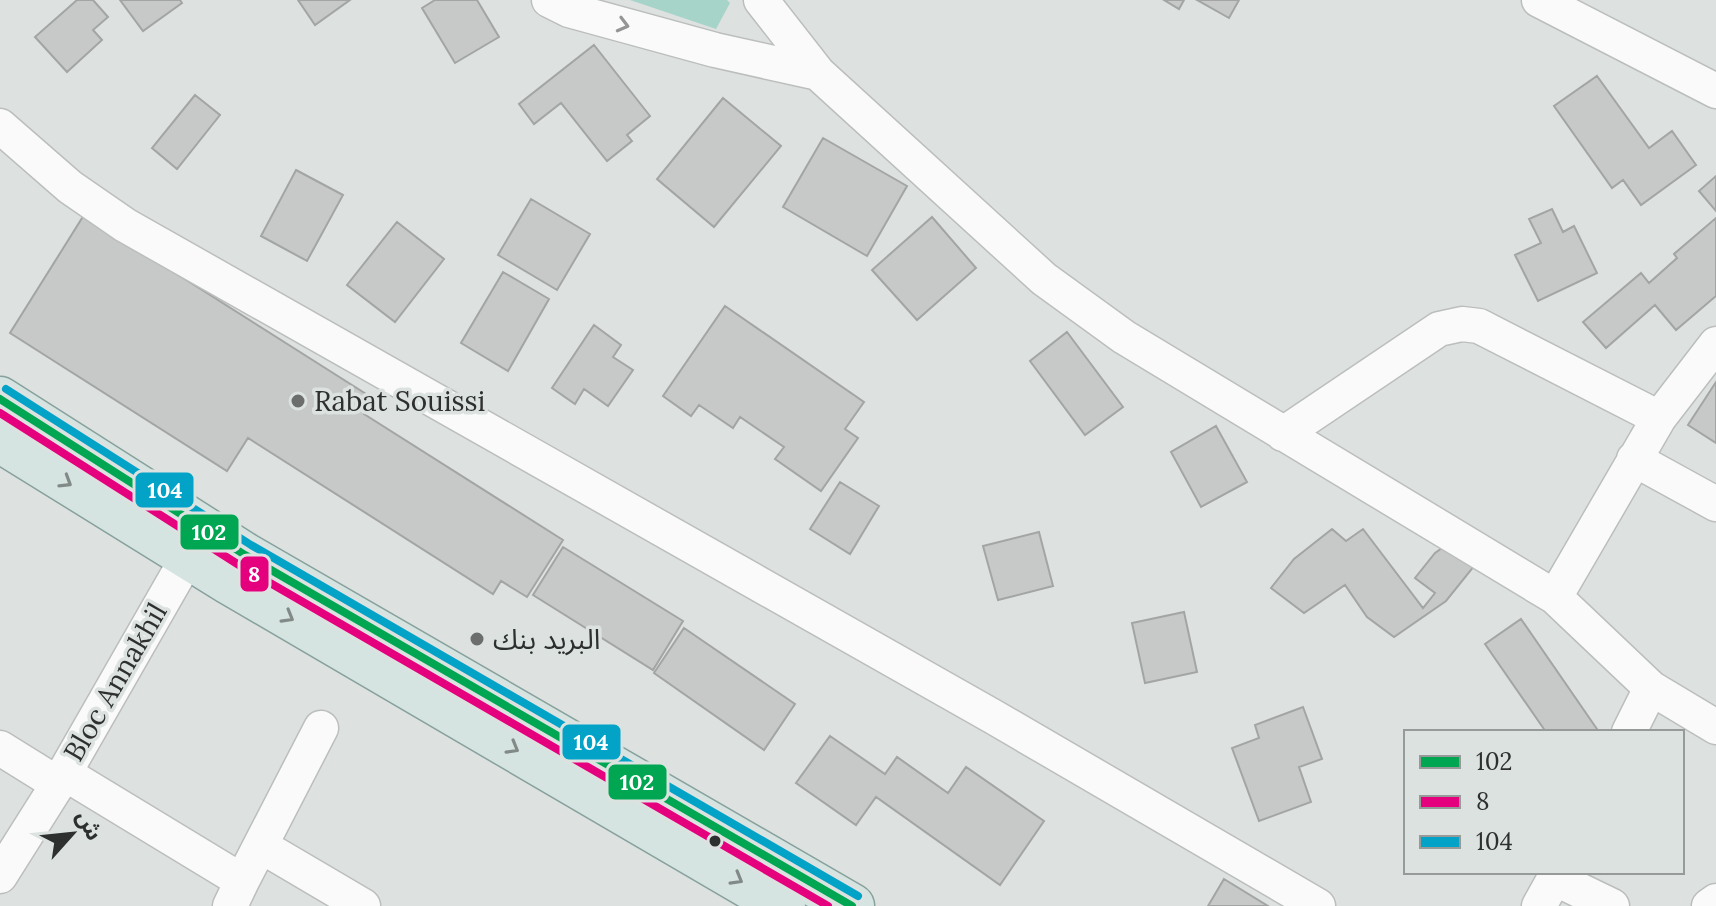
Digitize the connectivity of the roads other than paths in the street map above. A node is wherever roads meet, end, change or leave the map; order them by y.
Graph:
1 (549, 0) edge
2 (761, 0) edge
3 (1539, 0) edge
4 (818, 73) junction
5 (1716, 91) edge
6 (0, 126) edge
7 (1716, 344) edge
8 (0, 399) edge
9 (1659, 418) junction
10 (1283, 434) junction
11 (0, 440) edge
12 (1634, 459) junction
13 (1716, 504) edge
14 (196, 543) junction
15 (1555, 597) junction
16 (1651, 688) junction
17 (1716, 727) edge
18 (321, 728) dead end
19 (1630, 730) edge
20 (0, 748) edge
21 (61, 778) junction
22 (10, 836) edge
23 (261, 846) junction
24 (0, 876) edge
25 (1550, 885) edge
26 (236, 893) edge
27 (1716, 901) edge
28 (363, 906) edge
29 (783, 906) edge
30 (850, 906) edge
31 (1318, 906) edge
32 (1612, 906) edge
33 (1709, 906) edge

1 -> 4 street
2 - 4 street
3 - 5 street
4 - 10 street
6 - 31 street
7 - 9 street
8 - 14 main road
9 - 10 street
9 - 12 street
10 - 15 street
11 -> 14 main road
12 - 13 street
12 - 15 street
14 - 21 street, Bloc Annakhil
14 -> 29 main road
14 - 30 main road
15 - 16 street
16 - 17 street
16 - 19 street
18 - 23 street
20 - 21 street
21 - 22 street, Bloc Annakhil
21 - 26 street
22 - 24 street, Bloc Annakhil
23 - 26 street
23 - 28 street
25 - 32 street
27 - 33 street

